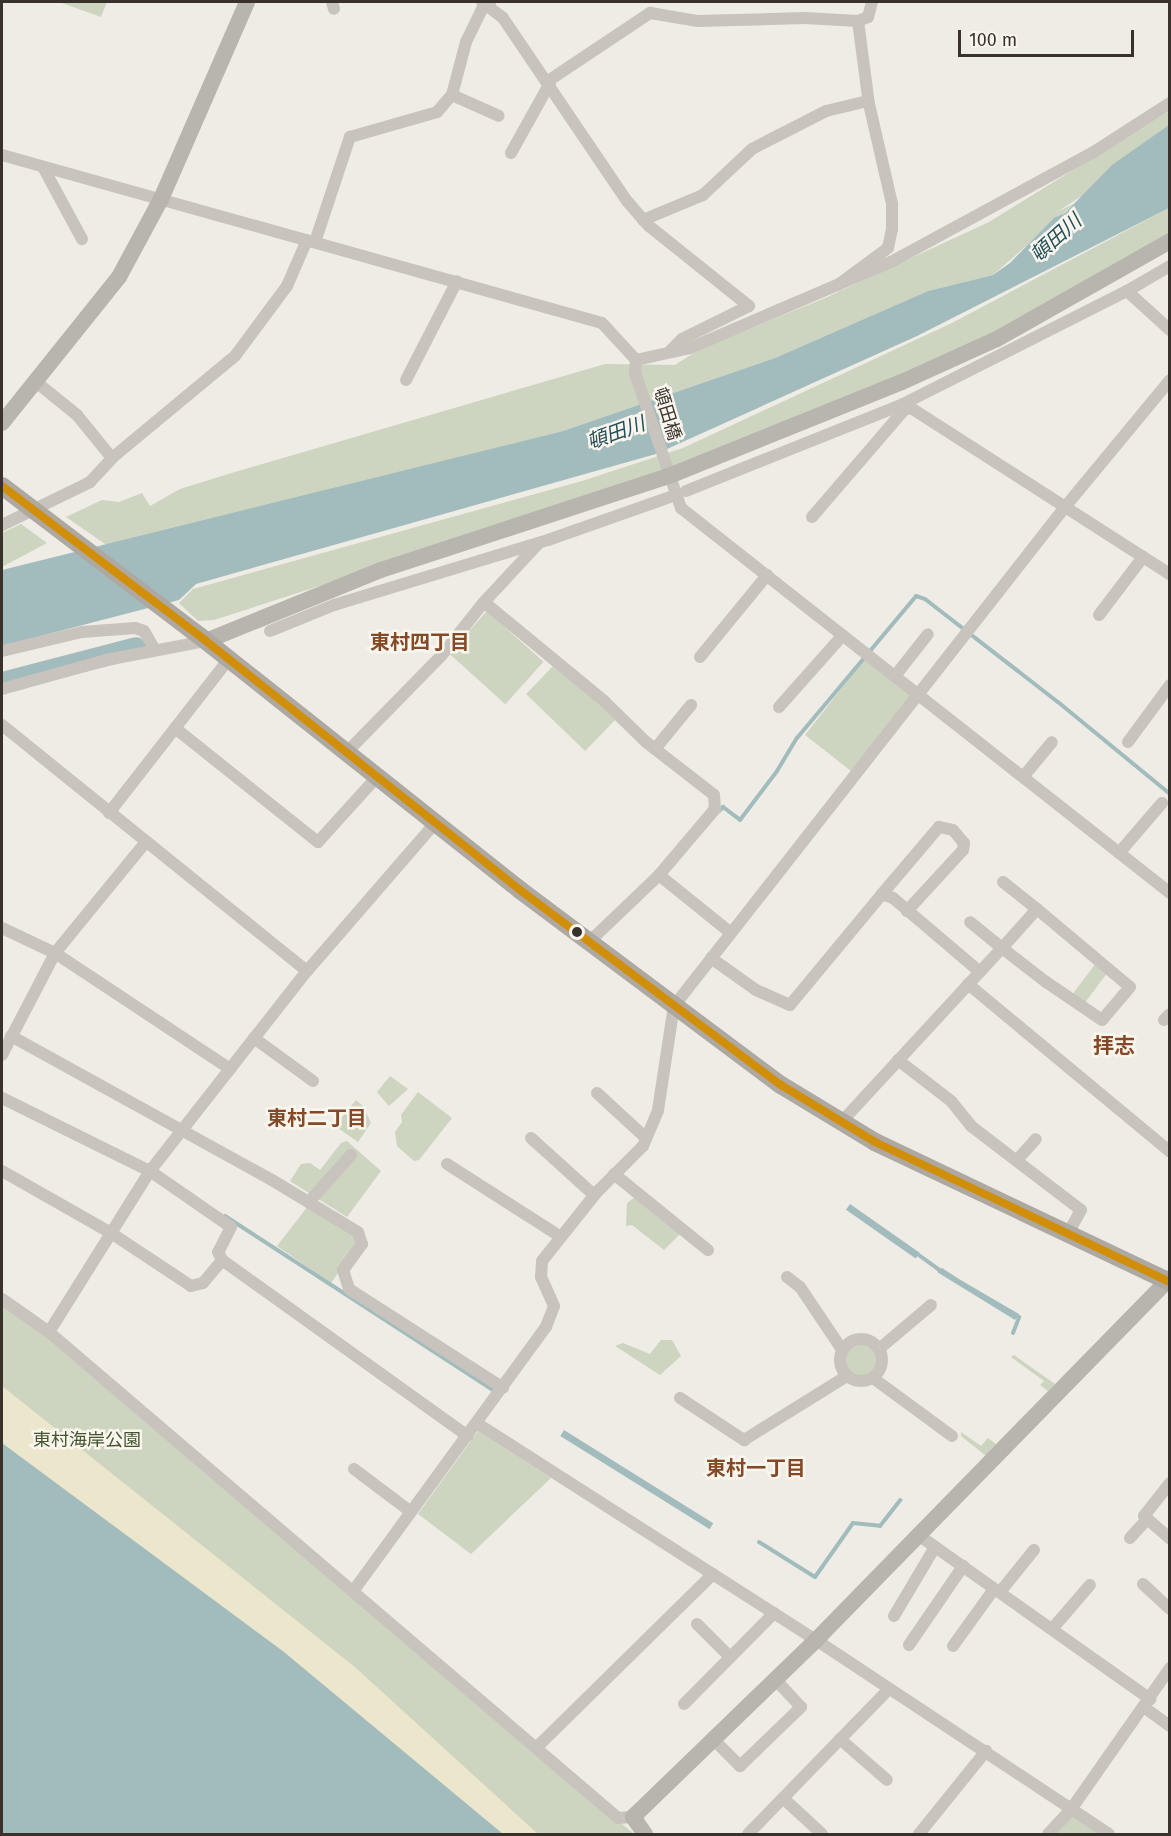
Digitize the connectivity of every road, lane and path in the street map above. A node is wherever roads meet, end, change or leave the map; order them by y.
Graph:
1 (247, 2) edge
2 (872, 2) edge
3 (486, 3) edge
4 (858, 21) junction
5 (549, 82) junction
6 (452, 95) junction
7 (868, 101) junction
8 (1170, 103) edge
9 (499, 116) dead end
10 (511, 153) dead end
11 (2, 155) edge
12 (44, 167) junction
13 (161, 199) junction
14 (643, 220) junction
15 (82, 239) dead end
16 (311, 241) junction
17 (1170, 241) edge
18 (1170, 266) edge
19 (457, 280) junction
20 (838, 285) junction
21 (1127, 291) junction
22 (1170, 330) edge
23 (670, 351) junction
24 (636, 360) junction
25 (406, 380) dead end
26 (1170, 380) edge
27 (35, 381) junction
28 (904, 410) junction
29 (873, 416) junction
30 (2, 423) edge
31 (112, 458) junction
32 (667, 471) junction
33 (2, 486) edge
34 (686, 491) dead end
35 (670, 497) dead end
36 (1065, 507) junction
37 (33, 511) junction
38 (812, 517) dead end
39 (2, 525) edge
40 (539, 543) junction
41 (1143, 558) junction
42 (1170, 574) edge
43 (767, 575) junction
44 (484, 602) junction
45 (1099, 615) dead end
46 (270, 631) dead end
47 (928, 634) dead end
48 (843, 635) junction
49 (206, 640) junction
50 (155, 650) junction
51 (2, 651) edge
52 (700, 657) dead end
53 (228, 660) junction
54 (895, 676) junction
55 (1170, 685) edge
56 (2, 689) edge
57 (918, 694) junction
58 (691, 705) dead end
59 (779, 707) dead end
60 (2, 725) edge
61 (175, 728) junction
62 (1052, 742) dead end
63 (1128, 742) dead end
64 (655, 749) junction
65 (345, 754) junction
66 (1023, 777) junction
67 (376, 778) junction
68 (1162, 803) dead end
69 (109, 813) junction
70 (435, 823) junction
71 (146, 842) junction
72 (1119, 853) junction
73 (659, 875) junction
74 (1003, 882) dead end
75 (1170, 893) edge
76 (882, 894) junction
77 (1037, 909) junction
78 (907, 911) junction
79 (970, 922) dead end
80 (2, 928) edge
81 (731, 933) junction
82 (589, 942) junction
83 (1002, 948) junction
84 (55, 953) junction
85 (711, 958) junction
86 (307, 971) junction
87 (980, 972) junction
88 (969, 984) junction
89 (674, 1006) junction
90 (11, 1036) junction
91 (254, 1038) junction
92 (2, 1055) edge
93 (898, 1060) junction
94 (230, 1069) junction
95 (313, 1081) dead end
96 (597, 1093) dead end
97 (2, 1098) edge
98 (841, 1123) junction
99 (182, 1130) junction
100 (531, 1138) dead end
101 (646, 1138) junction
102 (1036, 1139) dead end
103 (1170, 1152) edge
104 (351, 1155) dead end
105 (1017, 1160) junction
106 (447, 1164) dead end
107 (2, 1171) edge
108 (150, 1171) junction
109 (614, 1174) junction
110 (594, 1195) junction
111 (309, 1202) junction
112 (1069, 1232) junction
113 (111, 1233) junction
114 (561, 1237) junction
115 (708, 1250) dead end
116 (222, 1260) junction
117 (787, 1277) dead end
118 (1169, 1280) edge
119 (2, 1299) edge
120 (931, 1305) dead end
121 (48, 1332) junction
122 (879, 1349) junction
123 (843, 1351) junction
124 (847, 1376) junction
125 (873, 1378) junction
126 (503, 1388) junction
127 (680, 1398) dead end
128 (478, 1424) junction
129 (468, 1436) junction
130 (951, 1436) dead end
131 (354, 1469) dead end
132 (1170, 1484) edge
133 (411, 1512) junction
134 (1148, 1519) junction
135 (917, 1534) junction
136 (1130, 1538) dead end
137 (1170, 1539) edge
138 (935, 1547) junction
139 (1034, 1550) dead end
140 (963, 1566) junction
141 (713, 1574) junction
142 (1143, 1584) dead end
143 (1090, 1585) dead end
144 (354, 1590) junction
145 (997, 1590) junction
146 (1170, 1609) edge
147 (774, 1613) junction
148 (894, 1616) dead end
149 (697, 1624) dead end
150 (1052, 1629) junction
151 (816, 1640) junction
152 (909, 1645) dead end
153 (953, 1646) dead end
154 (730, 1657) junction
155 (1170, 1668) edge
156 (775, 1679) junction
157 (888, 1690) junction
158 (1148, 1703) junction
159 (684, 1704) dead end
160 (1170, 1726) edge
161 (712, 1738) junction
162 (840, 1739) junction
163 (537, 1747) junction
164 (986, 1751) junction
165 (887, 1780) dead end
166 (783, 1798) junction
167 (1072, 1808) junction
168 (633, 1817) junction
169 (645, 1834) edge
170 (748, 1834) edge
171 (822, 1834) edge
172 (919, 1834) edge
173 (1048, 1834) edge
174 (1109, 1834) edge

1 - 13 street
2 - 4 street
3 - 5 street
3 - 6 street
4 - 5 street
4 - 7 street
5 - 10 street
5 - 14 street
6 - 9 street
6 - 16 street
7 - 14 street
7 - 20 street
8 - 20 street
11 - 12 street
12 - 13 street
12 - 15 street
13 - 16 street
13 - 27 street
14 - 23 street
16 - 19 street
16 - 31 street
17 - 32 street
18 - 21 street
19 - 24 street
19 - 25 street
20 - 23 street
21 - 22 street
21 - 29 street
23 - 24 street
24 - 32 street, 頓田橋
26 - 36 street
27 - 30 street
27 - 31 street
28 - 29 street
28 - 36 street
28 - 38 street
29 - 34 street
31 - 37 street
32 - 43 street, 頓田橋
32 - 49 street
33 - 37 main road
35 - 40 street
36 - 41 street
36 - 57 street
37 - 39 street
37 - 49 main road
40 - 44 street
40 - 46 street
41 - 42 street
41 - 45 street
43 - 48 street, 頓田橋
43 - 52 street
44 - 64 street
44 - 65 street
47 - 54 street
48 - 54 street, 頓田橋
48 - 59 street
49 - 50 street
49 - 53 main road
50 - 51 street
50 - 56 street
53 - 61 street
53 - 65 main road
54 - 57 street, 頓田橋
55 - 63 street
57 - 66 street, 頓田橋
57 - 81 street
58 - 64 street
60 - 69 street
61 - 67 street
61 - 69 street
62 - 66 street
64 - 73 street
65 - 67 main road
66 - 72 street, 頓田橋
67 - 70 main road
68 - 72 street
69 - 71 street
70 - 82 main road
70 - 86 street
71 - 84 street
71 - 86 street
72 - 75 street, 頓田橋
73 - 81 street
73 - 82 street
74 - 77 street
76 - 78 street
76 - 78 street
76 - 85 street
77 - 83 street
77 - 83 street
78 - 87 street
79 - 83 street
80 - 84 street
81 - 85 street
82 - 89 main road
83 - 87 street
84 - 90 street
84 - 94 street
85 - 89 street
86 - 91 street
87 - 88 street
88 - 93 street
88 - 103 street
89 - 98 main road
89 - 101 street
90 - 92 street
90 - 99 street
91 - 94 street
91 - 95 street
93 - 98 street
93 - 105 street
94 - 99 street
96 - 101 street
97 - 108 street
98 - 112 main road
99 - 108 street
99 - 111 street
100 - 110 street
101 - 109 street
102 - 105 street
104 - 111 street
105 - 112 street
106 - 114 street
107 - 113 street
108 - 113 street
108 - 116 street
109 - 110 street
109 - 115 street
110 - 114 street
111 - 126 street
112 - 118 main road
113 - 116 street
113 - 121 street
114 - 126 street
116 - 129 street
117 - 123 street
118 - 135 street
119 - 121 street
120 - 122 street
121 - 144 street
122 - 123 street
122 - 125 street
123 - 124 street
124 - 125 street
124 - 127 street
125 - 130 street
126 - 128 street
128 - 129 street
128 - 141 street
129 - 133 street
131 - 133 street
132 - 134 street
133 - 144 street
134 - 136 street
134 - 137 street
135 - 138 street
135 - 151 street
138 - 140 street
138 - 148 street
139 - 145 street
140 - 145 street
140 - 152 street
141 - 147 street
141 - 163 street
142 - 146 street
143 - 150 street
144 - 163 street
145 - 150 street
145 - 153 street
147 - 151 street
147 - 154 street
149 - 154 street
150 - 158 street
151 - 156 street
151 - 157 street
154 - 159 street
155 - 158 street
156 - 161 street
156 - 161 street
157 - 162 street
157 - 164 street
158 - 160 street
158 - 167 street
161 - 168 street
162 - 165 street
162 - 166 street
163 - 168 street
164 - 167 street
164 - 172 street
166 - 170 street
166 - 171 street
167 - 173 street
167 - 174 street
168 - 169 street

